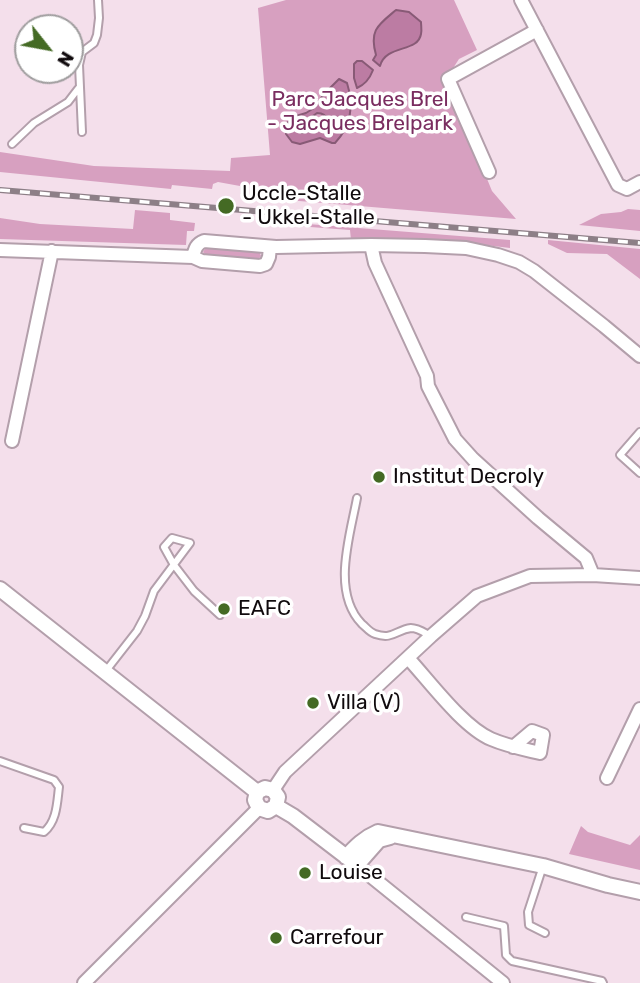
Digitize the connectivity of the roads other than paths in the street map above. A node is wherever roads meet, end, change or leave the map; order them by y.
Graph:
1 (98, 0) edge
2 (522, 0) edge
3 (537, 30) junction
4 (79, 87) junction
5 (82, 132) dead end
6 (12, 144) dead end
7 (489, 172) dead end
8 (640, 182) edge
9 (371, 245) junction
10 (270, 247) junction
11 (0, 250) edge
12 (52, 251) junction
13 (193, 257) junction
14 (640, 356) edge
15 (640, 432) edge
16 (12, 441) dead end
17 (640, 473) edge
18 (357, 498) dead end
19 (174, 565) junction
20 (593, 575) junction
21 (640, 578) edge
22 (0, 589) edge
23 (220, 615) dead end
24 (431, 636) junction
25 (408, 658) junction
26 (106, 672) junction
27 (640, 709) edge
28 (513, 747) dead end
29 (0, 761) edge
30 (607, 778) dead end
31 (273, 790) junction
32 (257, 792) junction
33 (276, 806) junction
34 (259, 808) junction
35 (24, 828) dead end
36 (352, 861) junction
37 (543, 866) junction
38 (640, 892) edge
39 (466, 917) dead end
40 (545, 933) dead end
41 (84, 983) edge
42 (503, 983) edge
43 (603, 983) edge

1 - 4 lane
2 - 3 street
3 - 7 street
3 - 8 street
4 - 5 lane
4 - 6 lane
9 - 10 street
9 - 14 street
9 - 20 street
10 - 13 street
10 - 13 street
11 - 12 street
12 - 13 street
12 - 16 street
15 - 17 lane
18 - 24 lane
19 - 19 lane
19 - 23 lane
19 - 26 lane
20 - 21 street
20 - 24 street
22 - 26 street
24 - 25 street
25 - 28 street
25 - 31 street
26 - 32 street
27 - 30 street
29 - 35 lane
31 - 32 street
31 - 33 street
32 - 34 street
33 - 34 street
33 - 36 street
34 - 41 street
36 - 37 street
36 - 42 street
37 - 38 street
37 - 40 lane
39 - 43 lane

